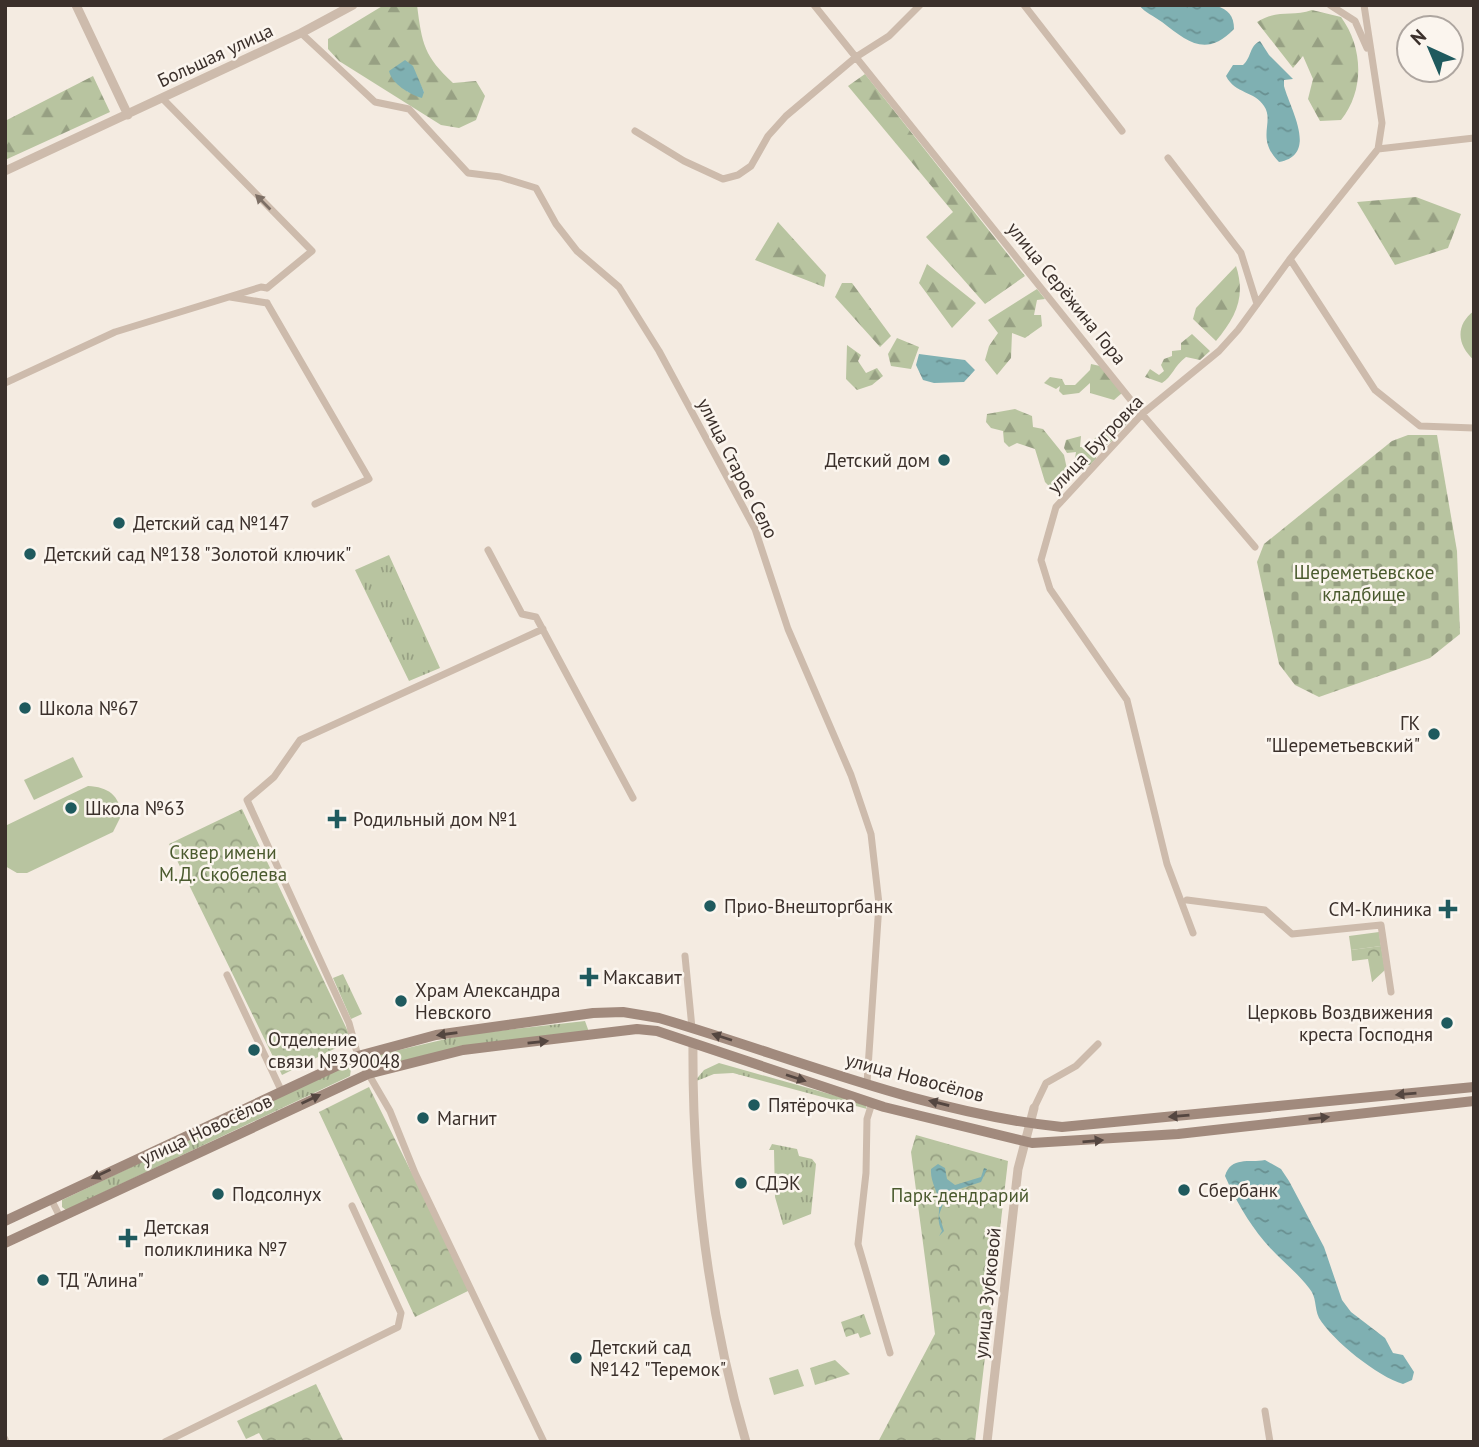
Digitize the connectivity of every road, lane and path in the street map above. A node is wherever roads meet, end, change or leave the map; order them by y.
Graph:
1 (76, 5) edge
2 (353, 5) edge
3 (814, 5) edge
4 (919, 5) edge
5 (1024, 5) edge
6 (1330, 5) edge
7 (1364, 5) edge
8 (301, 33) junction
9 (1370, 52) junction
10 (856, 57) junction
11 (163, 99) junction
12 (128, 116) junction
13 (635, 131) dead end
14 (1122, 131) dead end
15 (1474, 138) edge
16 (1378, 149) junction
17 (1168, 158) dead end
18 (5, 171) edge
19 (1290, 259) junction
20 (267, 288) junction
21 (228, 297) junction
22 (267, 303) junction
23 (1257, 304) junction
24 (5, 383) edge
25 (1142, 414) junction
26 (1474, 428) edge
27 (315, 504) dead end
28 (1255, 547) dead end
29 (488, 550) dead end
30 (543, 629) junction
31 (633, 799) dead end
32 (1186, 900) dead end
33 (1193, 933) dead end
34 (685, 956) dead end
35 (227, 975) dead end
36 (1391, 992) dead end
37 (692, 1028) junction
38 (693, 1044) junction
39 (1098, 1044) dead end
40 (358, 1056) junction
41 (368, 1074) junction
42 (867, 1083) junction
43 (1474, 1087) edge
44 (281, 1090) junction
45 (1474, 1101) edge
46 (872, 1103) junction
47 (1034, 1108) joint
48 (1030, 1124) junction
49 (1025, 1142) junction
50 (51, 1199) junction
51 (352, 1206) dead end
52 (60, 1217) junction
53 (5, 1221) edge
54 (5, 1243) edge
55 (890, 1353) dead end
56 (1265, 1411) dead end
57 (165, 1442) edge
58 (544, 1442) edge
59 (746, 1442) edge
60 (987, 1442) edge
61 (1270, 1442) edge

1 - 12 street
2 - 8 street, Большая улица
3 - 10 street, улица Серёжина Гора
4 - 10 street
5 - 14 street
6 - 9 street
7 - 9 street
8 - 11 street, Большая улица
8 - 42 street, улица Старое Село
9 - 16 street
10 - 13 street
10 - 25 street, улица Серёжина Гора
11 - 12 street, Большая улица
20 -> 11 street
12 - 18 street, Большая улица
15 - 16 street
16 - 19 street, улица Бугровка
17 - 23 street
19 - 23 street, улица Бугровка
19 - 26 street
20 - 21 street
20 - 22 street
21 - 22 street
21 - 24 street
22 - 27 street
23 - 25 street, улица Бугровка
25 - 28 street, улица Серёжина Гора
25 - 33 street, улица Бугровка
29 - 30 street
30 - 31 street
30 - 40 street
32 - 36 street
34 - 37 street
35 - 44 street
37 -> 40 main road, улица Новосёлов
42 -> 37 main road, улица Новосёлов
41 -> 38 main road, улица Новосёлов
38 -> 46 main road, улица Новосёлов
38 - 59 street
39 - 47 street
40 - 41 street
40 - 44 main road, улица Новосёлов
52 -> 41 main road, улица Новосёлов
41 - 58 street
48 -> 42 main road, улица Новосёлов
43 -> 48 main road, улица Новосёлов
44 -> 50 main road, улица Новосёлов
49 -> 45 main road, улица Новосёлов
46 - 49 main road, улица Новосёлов
46 - 55 street
47 - 48 street, улица Зубковой
48 - 49 street, улица Зубковой
49 - 60 street, улица Зубковой
50 - 52 street
50 - 53 main road, улица Новосёлов
51 - 57 street
52 - 54 main road, улица Новосёлов
56 - 61 street

